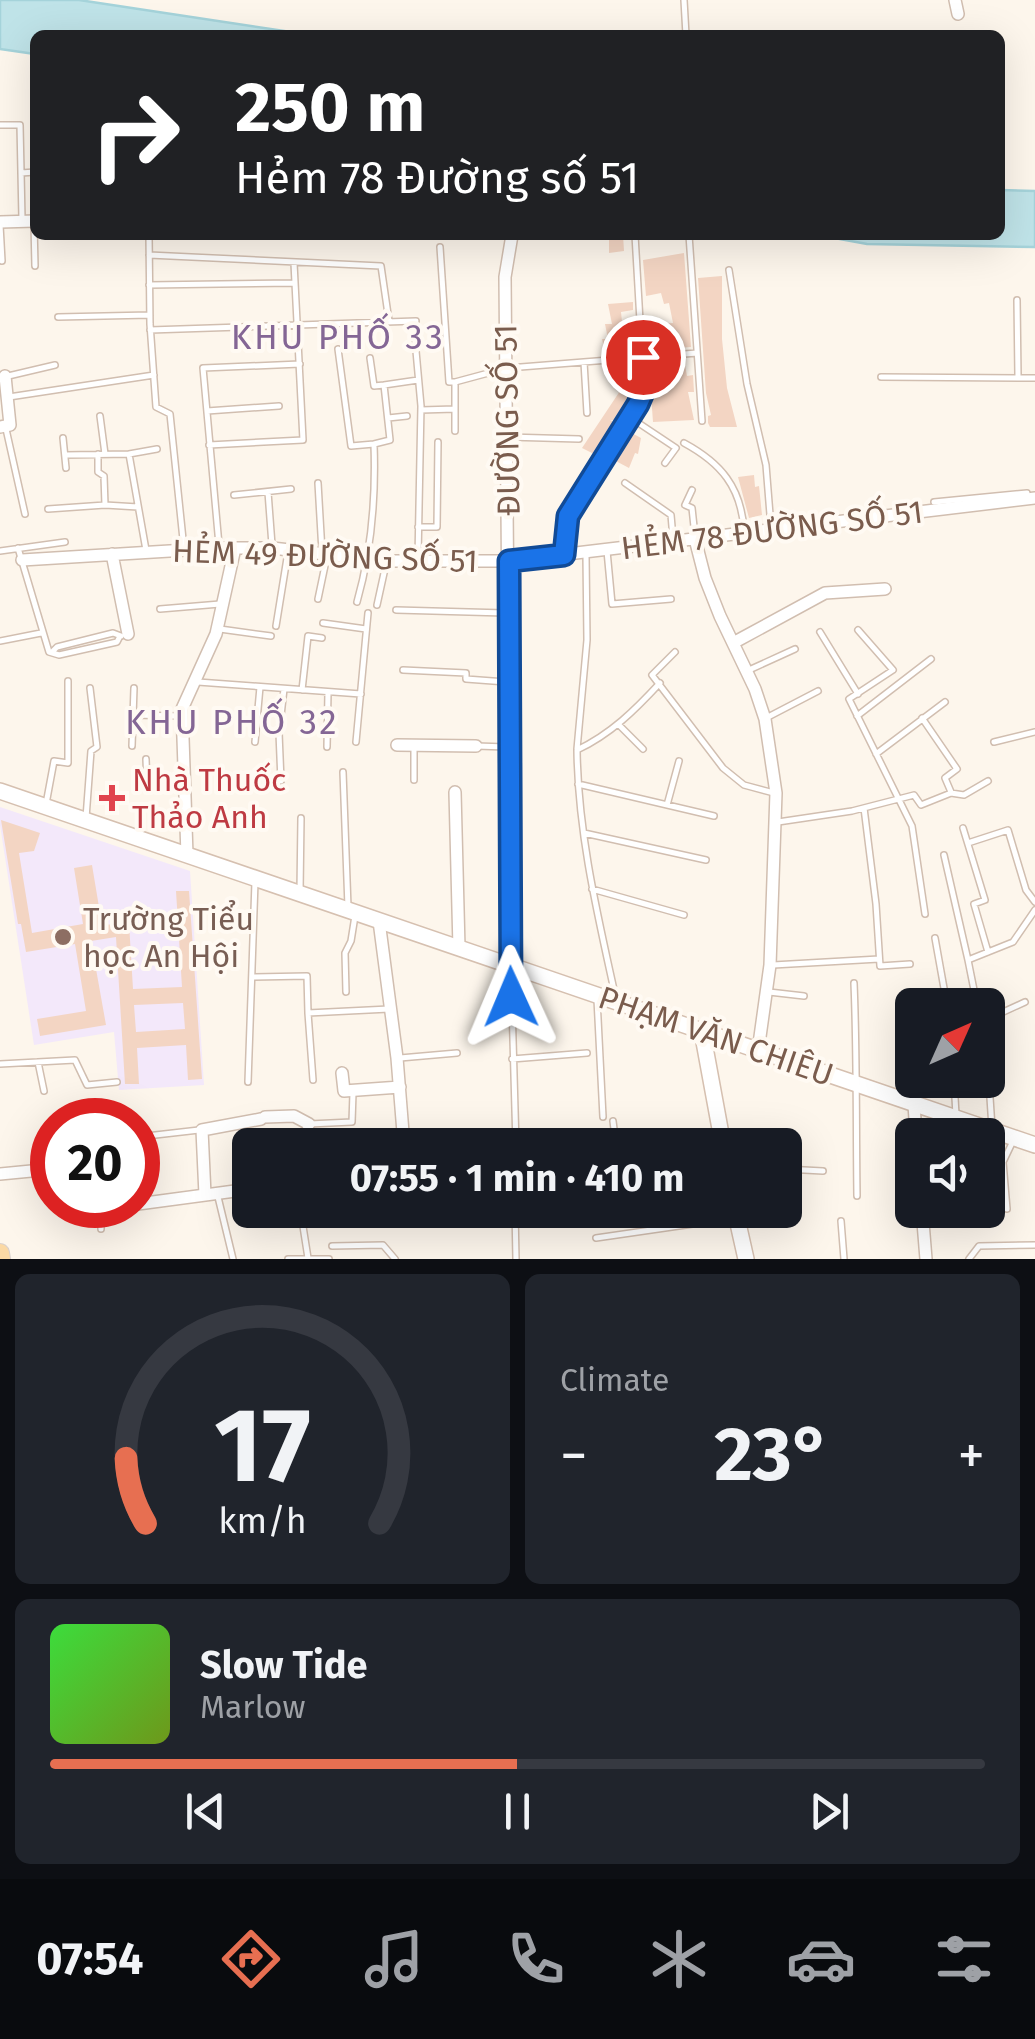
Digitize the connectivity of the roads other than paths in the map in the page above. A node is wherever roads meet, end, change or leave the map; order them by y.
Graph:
1 (684, 0) edge
2 (954, 0) edge
3 (958, 14) dead end
4 (686, 30) edge
5 (0, 125) edge
6 (30, 172) edge
7 (22, 173) junction
8 (30, 216) edge
9 (30, 221) edge
10 (0, 222) edge
11 (32, 240) edge
12 (149, 240) edge
13 (511, 240) edge
14 (635, 240) edge
15 (689, 240) edge
16 (440, 247) dead end
17 (149, 255) junction
18 (2, 260) edge
19 (294, 263) junction
20 (34, 266) dead end
21 (730, 270) dead end
22 (294, 283) junction
23 (150, 285) junction
24 (1017, 300) dead end
25 (150, 315) junction
26 (58, 317) dead end
27 (389, 321) junction
28 (416, 322) dead end
29 (298, 323) junction
30 (150, 330) junction
31 (414, 340) dead end
32 (338, 349) dead end
33 (697, 354) junction
34 (643, 357) junction
35 (370, 358) dead end
36 (584, 362) junction
37 (300, 364) junction
38 (55, 365) dead end
39 (507, 368) junction
40 (154, 376) junction
41 (1018, 376) junction
42 (881, 377) dead end
43 (3, 378) edge
44 (1035, 378) edge
45 (418, 380) junction
46 (456, 382) junction
47 (384, 385) junction
48 (9, 397) junction
49 (279, 406) dead end
50 (421, 410) junction
51 (456, 410) junction
52 (207, 411) junction
53 (587, 414) dead end
54 (100, 416) dead end
55 (407, 416) dead end
56 (388, 418) junction
57 (631, 418) junction
58 (702, 421) dead end
59 (2, 427) edge
60 (456, 431) dead end
61 (507, 436) junction
62 (63, 438) dead end
63 (580, 439) dead end
64 (438, 442) dead end
65 (684, 443) dead end
66 (374, 444) junction
67 (210, 445) junction
68 (156, 448) dead end
69 (102, 454) junction
70 (129, 454) junction
71 (65, 455) junction
72 (665, 463) dead end
73 (66, 468) dead end
74 (318, 483) dead end
75 (626, 483) dead end
76 (291, 489) dead end
77 (692, 490) dead end
78 (268, 492) junction
79 (234, 496) dead end
80 (1035, 496) edge
81 (934, 502) dead end
82 (105, 505) junction
83 (138, 507) junction
84 (48, 509) dead end
85 (25, 514) dead end
86 (418, 527) junction
87 (771, 530) junction
88 (744, 532) junction
89 (695, 540) junction
90 (674, 541) junction
91 (65, 542) dead end
92 (184, 548) junction
93 (220, 548) junction
94 (235, 548) junction
95 (272, 548) junction
96 (288, 550) junction
97 (0, 551) edge
98 (146, 551) junction
99 (608, 551) junction
100 (586, 552) junction
101 (20, 554) junction
102 (112, 554) junction
103 (564, 555) junction
104 (325, 556) junction
105 (369, 560) junction
106 (387, 561) junction
107 (418, 561) junction
108 (509, 561) junction
109 (884, 589) dead end
110 (318, 599) dead end
111 (671, 599) dead end
112 (357, 602) dead end
113 (222, 604) junction
114 (377, 605) dead end
115 (160, 609) dead end
116 (396, 610) dead end
117 (368, 613) dead end
118 (508, 613) junction
119 (323, 623) dead end
120 (276, 626) dead end
121 (217, 628) junction
122 (366, 629) junction
123 (858, 630) dead end
124 (820, 632) dead end
125 (42, 633) junction
126 (124, 635) junction
127 (271, 636) dead end
128 (322, 638) dead end
129 (88, 640) junction
130 (0, 641) edge
131 (733, 644) junction
132 (90, 648) junction
133 (795, 649) dead end
134 (53, 651) junction
135 (675, 652) dead end
136 (931, 659) dead end
137 (403, 670) dead end
138 (746, 671) junction
139 (195, 681) junction
140 (68, 682) dead end
141 (509, 682) junction
142 (660, 683) junction
143 (260, 687) junction
144 (90, 688) dead end
145 (134, 688) dead end
146 (284, 689) junction
147 (302, 690) junction
148 (818, 691) dead end
149 (328, 692) junction
150 (360, 694) junction
151 (858, 694) junction
152 (945, 702) dead end
153 (133, 715) junction
154 (182, 716) junction
155 (857, 716) junction
156 (922, 718) junction
157 (765, 719) junction
158 (618, 725) junction
159 (1035, 732) edge
160 (255, 742) dead end
161 (356, 742) dead end
162 (994, 742) dead end
163 (397, 745) dead end
164 (414, 745) junction
165 (132, 746) dead end
166 (476, 746) joint
167 (326, 747) dead end
168 (510, 747) junction
169 (643, 749) dead end
170 (578, 750) junction
171 (876, 754) junction
172 (146, 759) dead end
173 (679, 761) dead end
174 (342, 772) dead end
175 (281, 780) dead end
176 (414, 780) dead end
177 (988, 782) dead end
178 (578, 784) junction
179 (186, 786) junction
180 (0, 791) edge
181 (455, 792) dead end
182 (951, 793) junction
183 (776, 794) junction
184 (898, 799) junction
185 (667, 805) junction
186 (45, 807) junction
187 (864, 808) junction
188 (714, 816) dead end
189 (301, 818) dead end
190 (86, 821) junction
191 (778, 822) junction
192 (964, 828) dead end
193 (584, 833) junction
194 (968, 843) junction
195 (187, 855) junction
196 (944, 856) dead end
197 (706, 860) dead end
198 (256, 879) junction
199 (592, 889) junction
200 (300, 894) junction
201 (1035, 902) edge
202 (1035, 910) edge
203 (352, 912) junction
204 (925, 914) dead end
205 (684, 915) dead end
206 (378, 921) junction
207 (934, 938) dead end
208 (459, 948) junction
209 (988, 952) junction
210 (879, 959) junction
211 (968, 960) junction
212 (910, 964) dead end
213 (770, 965) junction
214 (511, 966) junction
215 (252, 977) junction
216 (854, 982) dead end
217 (944, 988) edge
218 (974, 988) edge
219 (346, 992) dead end
220 (766, 992) junction
221 (597, 996) junction
222 (804, 996) dead end
223 (616, 1002) junction
224 (1025, 1002) dead end
225 (392, 1009) junction
226 (1005, 1012) edge
227 (308, 1013) junction
228 (702, 1031) junction
229 (758, 1050) junction
230 (457, 1053) dead end
231 (588, 1053) dead end
232 (397, 1058) junction
233 (512, 1059) junction
234 (38, 1062) junction
235 (0, 1064) edge
236 (342, 1073) dead end
237 (313, 1080) dead end
238 (117, 1082) dead end
239 (248, 1082) dead end
240 (858, 1085) junction
241 (400, 1087) junction
242 (353, 1090) junction
243 (44, 1091) dead end
244 (955, 1098) edge
245 (914, 1104) junction
246 (602, 1117) dead end
247 (915, 1118) edge
248 (956, 1118) joint
249 (613, 1121) dead end
250 (309, 1124) junction
251 (306, 1128) edge
252 (403, 1128) edge
253 (515, 1128) edge
254 (614, 1128) edge
255 (720, 1128) edge
256 (202, 1130) junction
257 (160, 1135) edge
258 (1005, 1135) edge
259 (1014, 1138) junction
260 (1035, 1145) edge
261 (802, 1170) edge
262 (823, 1171) dead end
263 (30, 1172) edge
264 (0, 1174) edge
265 (232, 1191) edge
266 (211, 1194) junction
267 (857, 1196) dead end
268 (160, 1201) edge
269 (1007, 1209) dead end
270 (842, 1222) dead end
271 (303, 1228) edge
272 (515, 1228) edge
273 (654, 1228) edge
274 (739, 1228) edge
275 (923, 1228) edge
276 (596, 1238) dead end
277 (1035, 1245) edge
278 (332, 1246) dead end
279 (308, 1258) edge
280 (233, 1259) edge
281 (288, 1259) edge
282 (328, 1259) edge
283 (395, 1259) edge
284 (516, 1259) edge
285 (746, 1259) edge
286 (844, 1259) edge
287 (926, 1259) edge
288 (969, 1259) edge

1 - 4 lane
2 - 3 street
5 - 7 lane
6 - 7 lane
7 - 8 lane
9 - 10 street
10 - 18 lane
11 - 20 lane
12 - 17 lane
13 - 39 street, ĐƯỜNG SỐ 51
14 - 34 lane
15 - 33 lane
16 - 46 lane
17 - 19 lane
17 - 23 lane
19 - 22 lane
19 - 27 lane
21 - 87 lane
22 - 23 lane
22 - 29 lane
23 - 25 lane
24 - 41 lane
25 - 26 lane
25 - 30 lane
27 - 28 lane
27 - 29 lane
29 - 30 lane
29 - 37 lane
30 - 40 lane
31 - 45 lane
32 - 66 lane
33 - 34 lane
33 - 58 lane
34 - 36 lane
34 - 57 lane
35 - 47 lane
36 - 39 lane
36 - 53 lane
37 - 52 lane
37 - 67 lane
38 - 43 lane
39 - 46 lane
39 - 61 street, ĐƯỜNG SỐ 51
40 - 48 lane
40 - 92 lane
41 - 42 lane
41 - 44 lane
43 - 48 street
45 - 47 lane
45 - 50 lane
46 - 51 lane
47 - 56 lane
48 - 59 street
49 - 52 lane
50 - 51 lane
50 - 86 lane
51 - 60 lane
52 - 67 lane
54 - 69 lane
55 - 56 lane
56 - 66 lane
57 - 72 lane
57 - 103 lane
59 - 85 lane
61 - 63 lane
61 - 108 street, ĐƯỜNG SỐ 51
62 - 71 lane
64 - 86 lane
65 - 88 lane
66 - 105 lane
67 - 93 lane
68 - 70 lane
69 - 70 lane
69 - 71 lane
69 - 82 lane
70 - 83 lane
71 - 73 lane
74 - 104 lane
75 - 90 lane
76 - 78 lane
77 - 89 lane
78 - 79 lane
78 - 95 lane
80 - 81 lane
80 - 87 street, HẺM 78 ĐƯỜNG SỐ 51
82 - 83 lane
82 - 84 lane
83 - 98 lane
86 - 107 lane
87 - 88 street, HẺM 78 ĐƯỜNG SỐ 51
88 - 89 street, HẺM 78 ĐƯỜNG SỐ 51
89 - 90 street, HẺM 78 ĐƯỜNG SỐ 51
89 - 131 street
90 - 99 street, HẺM 78 ĐƯỜNG SỐ 51
91 - 101 lane
92 - 93 street, HẺM 49 ĐƯỜNG SỐ 51
92 - 98 street, HẺM 49 ĐƯỜNG SỐ 51
93 - 94 street, HẺM 49 ĐƯỜNG SỐ 51
94 - 95 street, HẺM 49 ĐƯỜNG SỐ 51
94 - 113 street
95 - 96 street, HẺM 49 ĐƯỜNG SỐ 51
96 - 104 street, HẺM 49 ĐƯỜNG SỐ 51
96 - 120 lane
97 - 101 lane
98 - 102 street, HẺM 49 ĐƯỜNG SỐ 51
99 - 100 street, HẺM 78 ĐƯỜNG SỐ 51
99 - 111 lane
100 - 103 street, HẺM 78 ĐƯỜNG SỐ 51
100 - 170 lane
101 - 102 street, HẺM 49 ĐƯỜNG SỐ 51
101 - 125 lane
102 - 126 street
103 - 108 street, HẺM 78 ĐƯỜNG SỐ 51
104 - 105 street, HẺM 49 ĐƯỜNG SỐ 51
104 - 110 lane
105 - 106 street, HẺM 49 ĐƯỜNG SỐ 51
105 - 112 lane
106 - 107 street, HẺM 49 ĐƯỜNG SỐ 51
106 - 114 lane
107 - 108 street, HẺM 49 ĐƯỜNG SỐ 51
108 - 118 street, ĐƯỜNG SỐ 51
109 - 131 street
113 - 115 lane
113 - 121 street
116 - 118 lane
117 - 122 lane
118 - 141 street, ĐƯỜNG SỐ 51
119 - 122 lane
121 - 127 lane
121 - 139 street
122 - 150 lane
123 - 151 lane
124 - 151 lane
125 - 130 lane
125 - 134 lane
126 - 129 lane
126 - 132 lane
128 - 147 lane
129 - 132 lane
129 - 134 lane
131 - 138 street
132 - 134 lane
133 - 138 lane
135 - 142 lane
136 - 155 lane
137 - 141 lane
138 - 157 street
139 - 143 lane
139 - 154 street
140 - 186 lane
141 - 168 street, ĐƯỜNG SỐ 51
142 - 158 lane
142 - 183 lane
143 - 146 lane
143 - 160 lane
144 - 190 lane
145 - 153 lane
146 - 147 lane
146 - 175 lane
147 - 149 lane
148 - 157 lane
149 - 150 lane
149 - 167 lane
150 - 161 lane
151 - 155 lane
152 - 156 lane
153 - 154 lane
153 - 165 lane
154 - 179 street
155 - 171 lane
156 - 171 lane
156 - 182 lane
157 - 183 street
158 - 169 lane
158 - 170 lane
159 - 162 lane
163 - 164 street
164 - 166 street
164 - 176 lane
166 - 168 lane
168 - 214 street, ĐƯỜNG SỐ 51
170 - 178 lane
171 - 184 lane
172 - 179 lane
173 - 185 lane
174 - 203 lane
177 - 182 lane
178 - 185 lane
178 - 193 lane
179 - 195 street
180 - 186 main road, PHẠM VĂN CHIÊU
181 - 208 street
182 - 184 lane
183 - 191 street
184 - 187 lane
184 - 204 lane
185 - 188 lane
186 - 190 main road, PHẠM VĂN CHIÊU
187 - 191 lane
187 - 210 lane
189 - 200 lane
190 - 195 main road, PHẠM VĂN CHIÊU
191 - 213 street
192 - 194 lane
193 - 197 lane
193 - 199 lane
194 - 201 lane
194 - 209 lane
195 - 198 main road, PHẠM VĂN CHIÊU
196 - 211 lane
198 - 200 main road, PHẠM VĂN CHIÊU
198 - 215 lane
199 - 205 lane
199 - 223 lane
200 - 203 main road, PHẠM VĂN CHIÊU
202 - 209 lane
203 - 206 main road, PHẠM VĂN CHIÊU
203 - 219 lane
206 - 208 main road, PHẠM VĂN CHIÊU
206 - 225 street
207 - 217 lane
208 - 214 main road, PHẠM VĂN CHIÊU
209 - 211 lane
210 - 212 lane
210 - 213 lane
211 - 218 lane
213 - 220 street
214 - 221 main road, PHẠM VĂN CHIÊU
214 - 233 lane
215 - 227 lane
215 - 239 lane
216 - 240 lane
220 - 222 lane
220 - 229 street
221 - 223 main road, PHẠM VĂN CHIÊU
221 - 246 lane
223 - 228 main road, PHẠM VĂN CHIÊU
224 - 226 lane
225 - 227 lane
225 - 232 street
227 - 237 lane
228 - 229 main road, PHẠM VĂN CHIÊU
228 - 255 main road
229 - 240 main road, PHẠM VĂN CHIÊU
230 - 232 lane
231 - 233 lane
232 - 241 street
233 - 253 lane
234 - 235 lane
234 - 238 lane
234 - 243 lane
236 - 242 street
240 - 245 main road, PHẠM VĂN CHIÊU
240 - 267 lane
241 - 242 street
241 - 252 street
242 - 250 lane
244 - 248 lane
245 - 247 street
245 - 248 main road, PHẠM VĂN CHIÊU
249 - 254 lane
250 - 251 lane
250 - 256 street
256 - 257 lane
256 - 266 street
258 - 259 main road, PHẠM VĂN CHIÊU
259 - 260 main road, PHẠM VĂN CHIÊU
259 - 269 lane
261 - 262 lane
263 - 264 street
265 - 266 street
266 - 268 street
266 - 280 lane
270 - 286 lane
271 - 279 lane
272 - 284 lane
273 - 276 lane
274 - 285 main road
275 - 287 street
277 - 288 lane
278 - 283 lane
279 - 281 lane
279 - 282 lane

